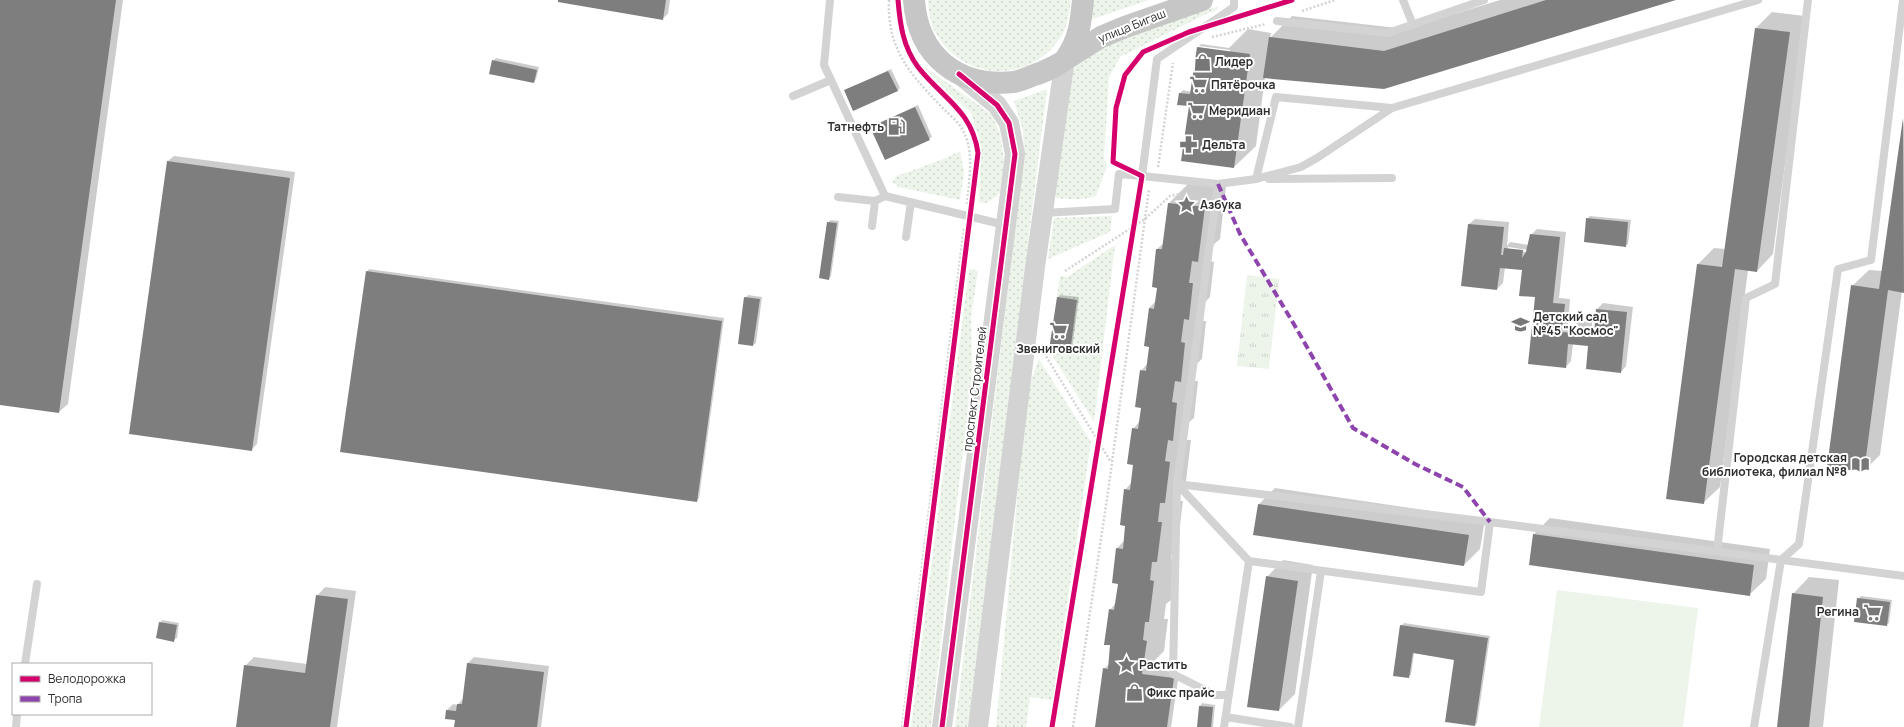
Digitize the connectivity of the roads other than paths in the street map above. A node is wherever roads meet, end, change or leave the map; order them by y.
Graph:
1 (830, 0) edge
2 (914, 0) edge
3 (1083, 0) edge
4 (1202, 0) edge
5 (1234, 0) edge
6 (1403, 0) edge
7 (1484, 0) edge
8 (1758, 0) edge
9 (1808, 0) edge
10 (1902, 0) edge
11 (1277, 21) road end
12 (1413, 25) junction
13 (1065, 59) junction
14 (959, 74) junction
15 (831, 80) junction
16 (793, 96) dead end
17 (1392, 108) junction
18 (1142, 176) junction
19 (1392, 178) dead end
20 (1256, 179) junction
21 (1218, 184) junction
22 (885, 196) junction
23 (838, 197) dead end
24 (875, 201) junction
25 (911, 202) junction
26 (1042, 213) junction
27 (1006, 225) junction
28 (872, 226) dead end
29 (906, 237) dead end
30 (1177, 484) junction
31 (1490, 522) junction
32 (1717, 551) junction
33 (1781, 560) junction
34 (1249, 561) junction
35 (1321, 570) junction
36 (1904, 576) edge
37 (37, 584) dead end
38 (25, 663) edge
39 (1228, 695) junction
40 (18, 715) edge
41 (1226, 717) junction
42 (16, 727) edge
43 (942, 727) edge
44 (978, 727) edge
45 (1224, 727) edge
46 (1290, 727) edge
47 (1298, 727) edge
48 (1754, 727) edge

1 - 15 lane
2 - 14 main road, улица Бигаш
3 - 13 main road
4 - 13 main road, улица Бигаш
5 - 18 lane
6 - 12 lane
7 - 12 lane
8 - 17 lane
9 - 32 lane
10 - 33 lane
11 - 12 lane
13 - 14 main road, улица Бигаш
13 - 26 street
14 - 27 street, проспект Строителей
15 - 16 lane
15 - 22 lane
17 - 20 lane
17 - 20 lane
18 - 21 lane
18 - 26 lane
19 - 20 lane
20 - 21 lane
21 - 30 lane
22 - 24 lane
22 - 25 lane
23 - 24 lane
24 - 28 lane
25 - 27 lane
25 - 29 lane
26 - 44 street
27 - 43 street, проспект Строителей
30 - 31 lane
30 - 34 lane
30 - 39 lane
31 - 32 lane
31 - 35 lane
32 - 33 lane
33 - 36 lane
33 - 48 lane
34 - 35 lane
34 - 39 lane
35 - 47 lane
37 - 38 lane
39 - 41 lane
40 - 42 lane
41 - 45 lane
41 - 46 lane

